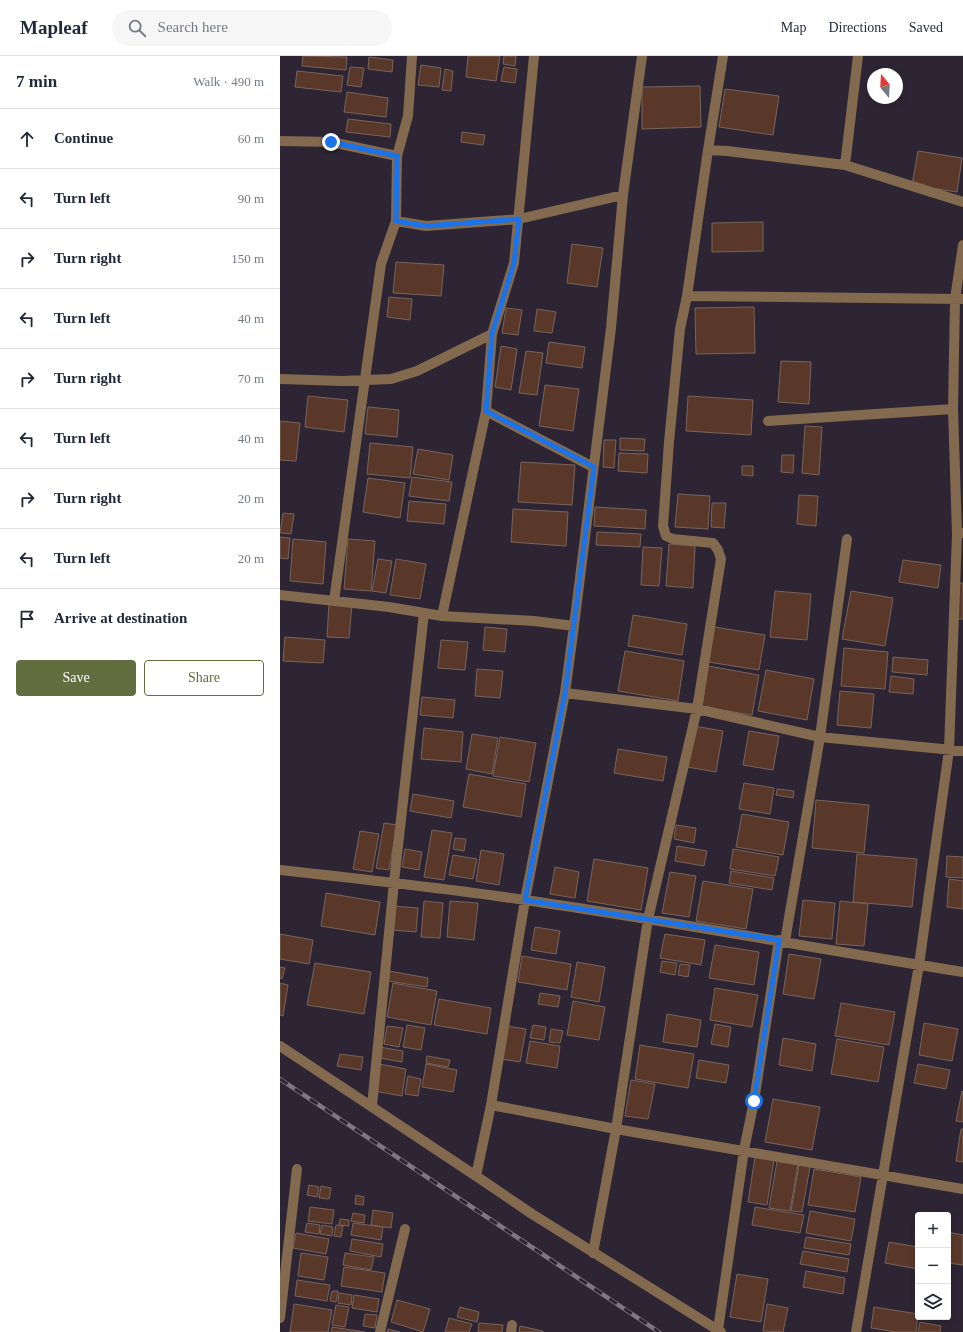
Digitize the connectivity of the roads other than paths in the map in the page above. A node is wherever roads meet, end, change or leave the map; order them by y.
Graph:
1 (412, 56) edge
2 (534, 56) edge
3 (642, 56) edge
4 (723, 56) edge
5 (858, 56) edge
6 (280, 141) edge
7 (708, 150) junction
8 (397, 156) junction
9 (845, 165) junction
10 (623, 194) junction
11 (963, 202) edge
12 (519, 219) junction
13 (396, 221) junction
14 (963, 245) edge
15 (687, 296) junction
16 (959, 299) edge
17 (492, 334) junction
18 (280, 379) edge
19 (366, 380) junction
20 (953, 409) junction
21 (486, 411) junction
22 (768, 421) dead end
23 (594, 467) junction
24 (960, 533) edge
25 (847, 538) dead end
26 (280, 595) edge
27 (334, 601) junction
28 (424, 613) junction
29 (442, 616) junction
30 (574, 626) junction
31 (565, 693) junction
32 (697, 709) junction
33 (820, 738) junction
34 (949, 750) junction
35 (963, 751) edge
36 (280, 870) edge
37 (394, 882) junction
38 (525, 900) junction
39 (648, 919) junction
40 (782, 941) junction
41 (919, 965) junction
42 (963, 972) edge
43 (280, 1046) edge
44 (491, 1105) junction
45 (372, 1106) junction
46 (616, 1129) junction
47 (744, 1150) junction
48 (297, 1169) dead end
49 (883, 1175) junction
50 (476, 1176) junction
51 (963, 1189) edge
52 (405, 1229) dead end
53 (593, 1252) junction
54 (280, 1318) edge
55 (720, 1331) edge
56 (380, 1332) edge
57 (856, 1332) edge

1 - 8 street
2 - 12 street
3 - 10 street
4 - 7 street
5 - 9 street
6 - 8 street
7 - 9 street
7 - 15 street
8 - 13 street
9 - 11 street
10 - 12 street
10 - 23 street
12 - 13 street
12 - 17 street
13 - 19 street
14 - 16 street
15 - 16 street
15 - 32 street
16 - 20 street
17 - 19 street
17 - 21 street
18 - 19 street
19 - 27 street
20 - 22 street
20 - 24 street
21 - 23 street
21 - 29 street
23 - 30 street
24 - 34 street
25 - 33 street
26 - 27 street
27 - 28 street
28 - 29 street
28 - 37 street
29 - 30 street
30 - 31 street
31 - 32 street
31 - 38 street
32 - 33 street
32 - 39 street
33 - 34 street
33 - 40 street
34 - 35 street
34 - 41 street
36 - 37 street
37 - 38 street
37 - 45 street
38 - 39 street
38 - 44 street
39 - 40 street
39 - 46 street
40 - 41 street
40 - 47 street
41 - 42 street
41 - 49 street
43 - 45 street
44 - 46 street
44 - 50 street
45 - 50 street
46 - 47 street
46 - 53 street
47 - 49 street
47 - 55 street
48 - 54 street
49 - 51 street
49 - 57 street
50 - 53 street
52 - 56 street
53 - 55 street

